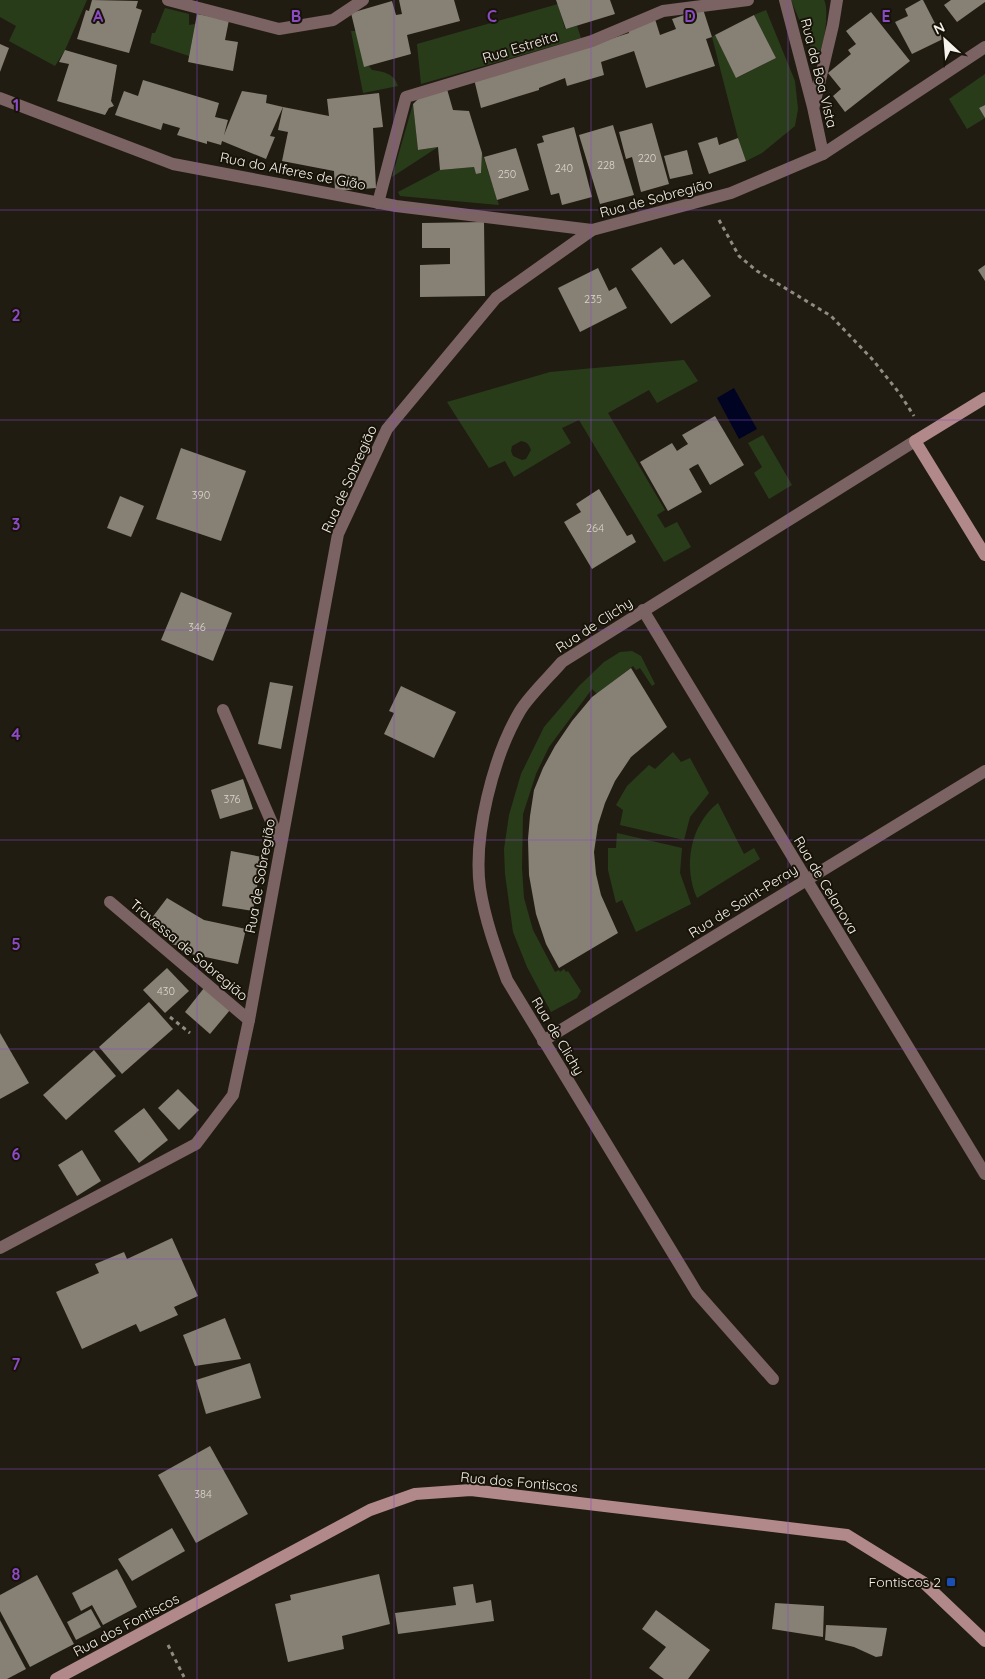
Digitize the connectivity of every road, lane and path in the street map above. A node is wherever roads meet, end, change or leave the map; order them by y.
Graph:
1 (168, 0) edge
2 (363, 0) edge
3 (748, 0) edge
4 (785, 0) edge
5 (837, 0) edge
6 (985, 46) edge
7 (0, 98) edge
8 (813, 107) junction
9 (823, 154) junction
10 (378, 203) junction
11 (719, 220) dead end
12 (592, 230) junction
13 (985, 398) edge
14 (916, 419) dead end
15 (915, 441) junction
16 (985, 555) edge
17 (643, 610) junction
18 (223, 710) dead end
19 (985, 771) edge
20 (281, 844) junction
21 (806, 880) junction
22 (110, 902) dead end
23 (170, 1017) dead end
24 (249, 1020) junction
25 (190, 1033) dead end
26 (543, 1041) junction
27 (985, 1174) edge
28 (0, 1248) edge
29 (773, 1379) dead end
30 (985, 1641) edge
31 (168, 1645) dead end
32 (184, 1677) dead end
33 (56, 1679) edge

1 - 2 street
3 - 10 street, Rua Estreita
4 - 8 street, Rua da Boa Vista
5 - 8 street
6 - 9 street, Rua de Sobregião
7 - 10 street, Rua do Alferes de Gião
8 - 9 street, Rua da Boa Vista
9 - 12 street, Rua de Sobregião
10 - 12 street, Rua do Alferes de Gião
11 - 14 path
12 - 20 street, Rua de Sobregião
13 - 15 street, Rua de Clichy
15 - 16 street
15 - 17 street, Rua de Clichy
17 - 21 street, Rua de Celanova
17 - 26 street, Rua de Clichy
18 - 20 street
19 - 21 street, Rua de Saint-Peray
20 - 24 street, Rua de Sobregião
21 - 26 street, Rua de Saint-Peray
21 - 27 street, Rua de Celanova
22 - 24 street, Travessa de Sobregião
23 - 25 path
24 - 28 street, Rua de Sobregião
26 - 29 street, Rua de Clichy
30 - 33 street, Rua dos Fontiscos
31 - 32 path

